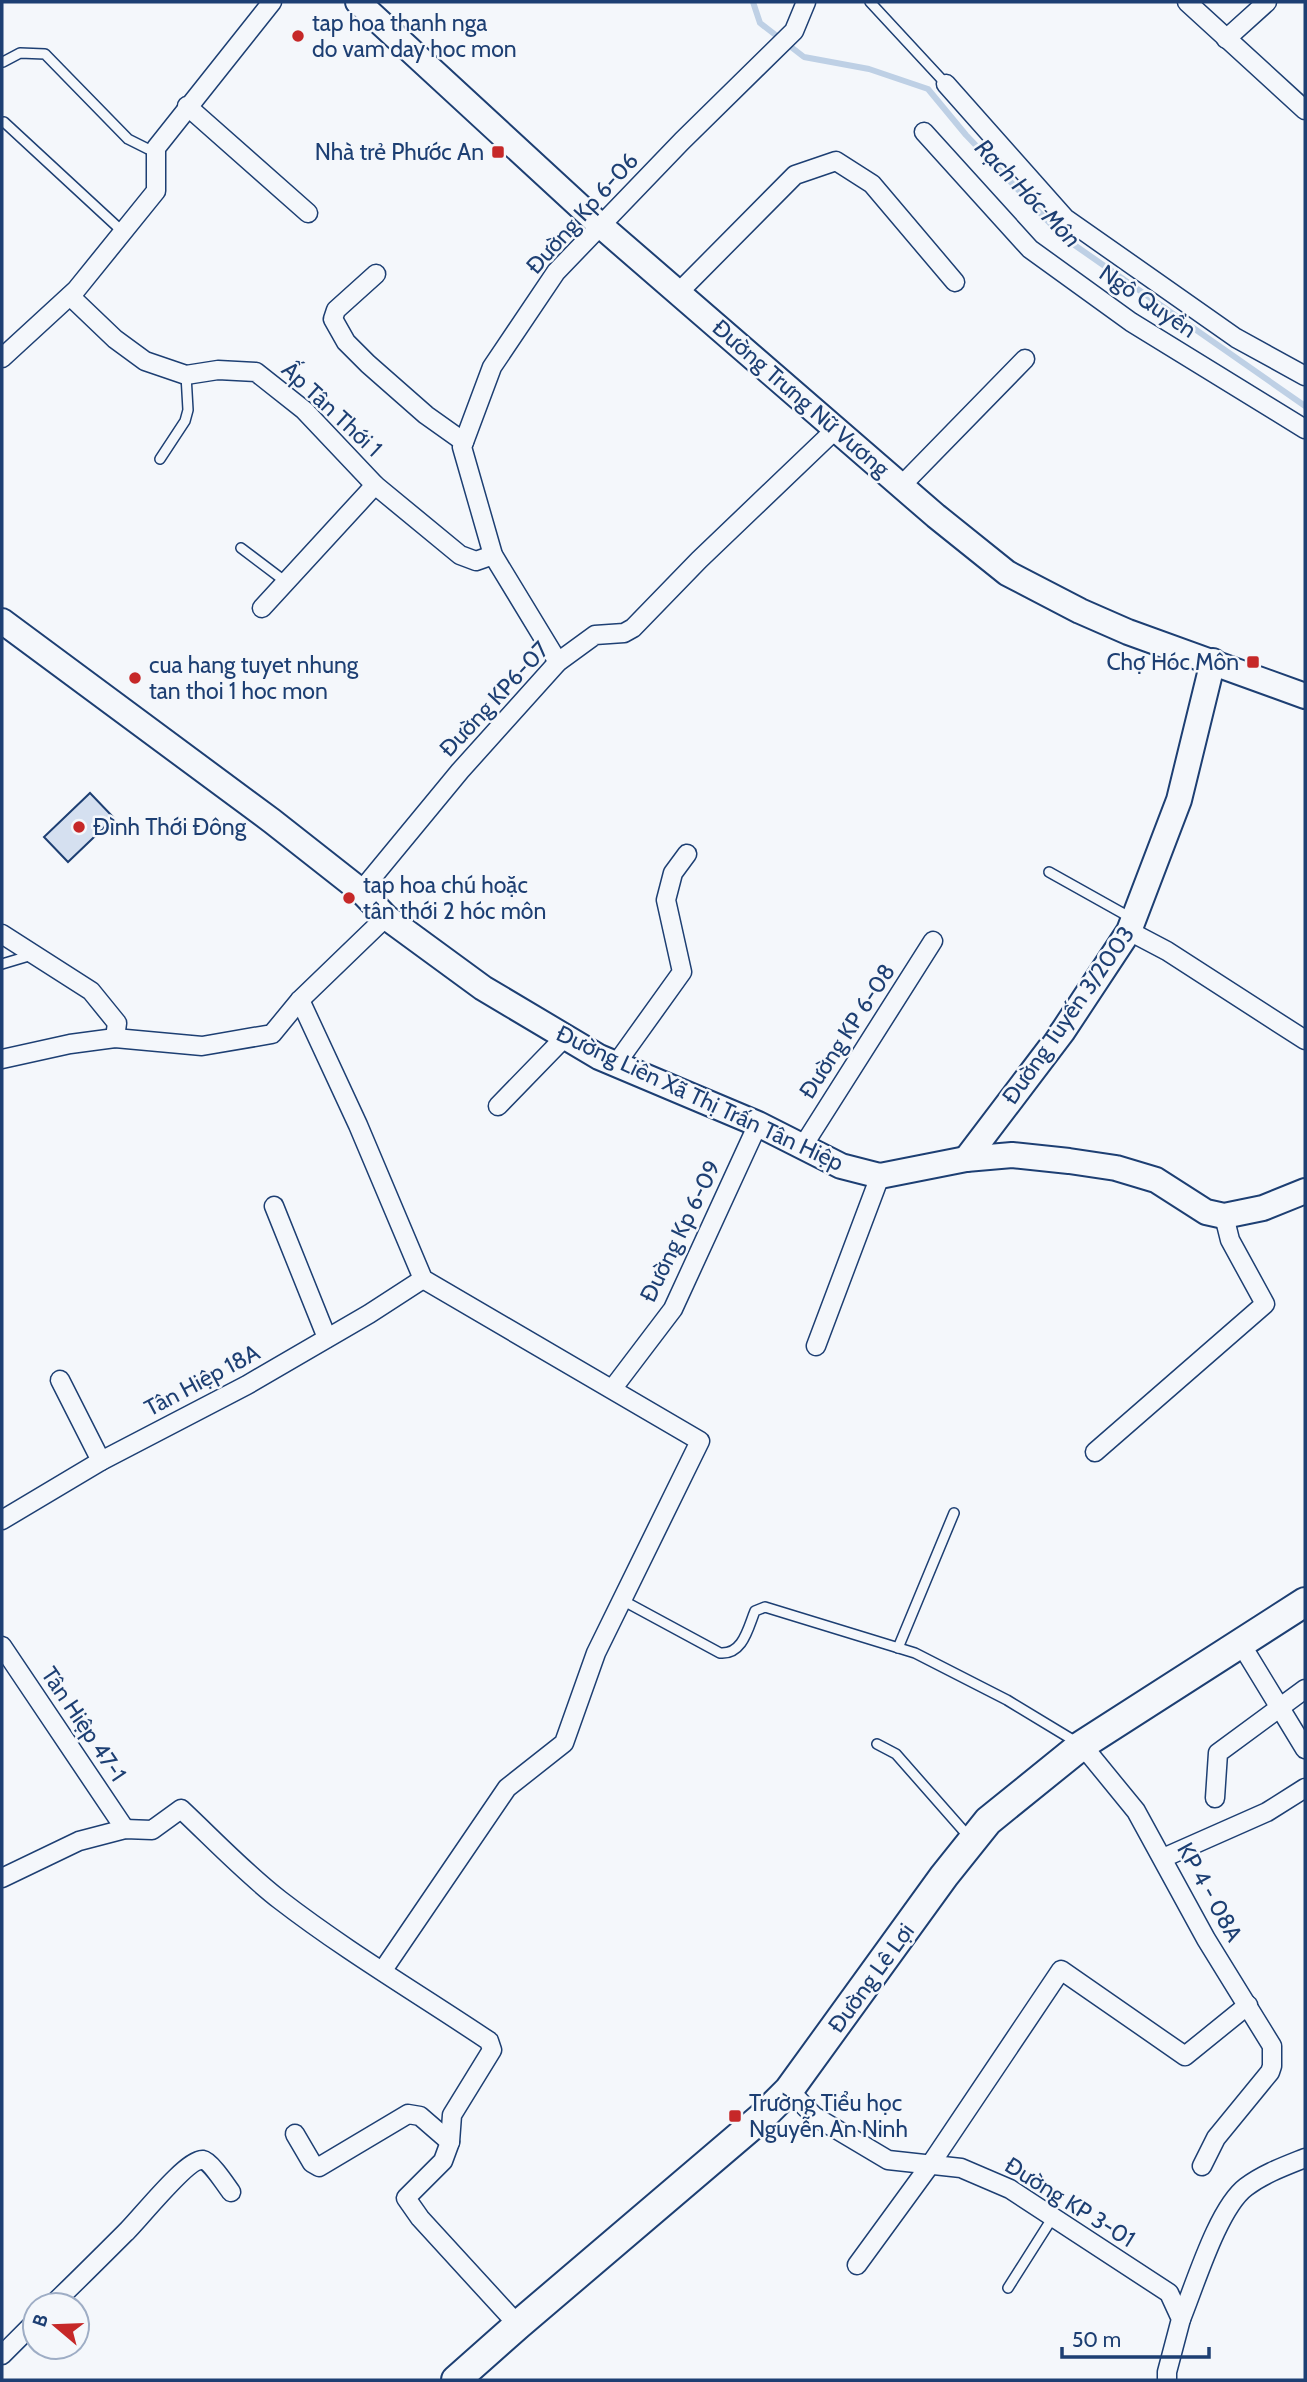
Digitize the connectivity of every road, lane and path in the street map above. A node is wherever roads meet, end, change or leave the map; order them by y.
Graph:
1 (272, 2) edge
2 (358, 2) edge
3 (806, 2) edge
4 (870, 2) edge
5 (1187, 2) edge
6 (1267, 2) edge
7 (1226, 39) junction
8 (3, 62) edge
9 (946, 84) joint
10 (187, 106) junction
11 (1305, 110) edge
12 (4, 122) dead end
13 (924, 132) dead end
14 (156, 148) junction
15 (308, 213) dead end
16 (600, 225) junction
17 (123, 232) junction
18 (376, 274) dead end
19 (955, 282) dead end
20 (679, 292) junction
21 (70, 296) junction
22 (2, 358) edge
23 (1026, 359) dead end
24 (186, 375) junction
25 (1305, 376) edge
26 (837, 428) junction
27 (1305, 429) edge
28 (464, 442) junction
29 (160, 459) dead end
30 (375, 485) junction
31 (902, 485) junction
32 (242, 548) dead end
33 (493, 555) junction
34 (286, 582) junction
35 (262, 608) dead end
36 (2, 621) edge
37 (1213, 661) junction
38 (558, 662) junction
39 (1305, 696) edge
40 (687, 854) dead end
41 (1049, 872) dead end
42 (360, 891) junction
43 (386, 917) junction
44 (1132, 925) junction
45 (2, 933) edge
46 (933, 941) dead end
47 (34, 954) junction
48 (2, 964) edge
49 (300, 1000) junction
50 (565, 1037) junction
51 (115, 1038) junction
52 (1305, 1040) edge
53 (2, 1059) edge
54 (616, 1064) junction
55 (498, 1107) dead end
56 (758, 1124) junction
57 (803, 1146) junction
58 (966, 1159) junction
59 (880, 1176) junction
60 (1305, 1191) edge
61 (274, 1206) dead end
62 (1224, 1216) junction
63 (423, 1279) junction
64 (327, 1338) junction
65 (816, 1346) dead end
66 (60, 1380) dead end
67 (613, 1388) junction
68 (1095, 1452) dead end
69 (101, 1461) junction
70 (954, 1513) dead end
71 (2, 1520) edge
72 (622, 1600) junction
73 (1305, 1602) edge
74 (1241, 1644) junction
75 (2, 1646) edge
76 (898, 1648) junction
77 (1305, 1689) edge
78 (1280, 1708) junction
79 (877, 1744) dead end
80 (1082, 1745) junction
81 (1305, 1749) edge
82 (1305, 1788) edge
83 (1215, 1798) dead end
84 (125, 1829) junction
85 (973, 1841) junction
86 (1163, 1858) junction
87 (2, 1878) edge
88 (383, 1970) junction
89 (1248, 2005) junction
90 (789, 2090) junction
91 (295, 2134) dead end
92 (450, 2142) junction
93 (1305, 2158) edge
94 (930, 2165) junction
95 (1202, 2166) dead end
96 (231, 2192) dead end
97 (1053, 2217) junction
98 (857, 2266) dead end
99 (1008, 2288) dead end
100 (66, 2291) edge
101 (1181, 2319) junction
102 (518, 2325) junction
103 (21, 2336) edge
104 (2, 2355) edge
105 (460, 2379) edge
106 (1167, 2380) edge

1 - 10 street
2 - 16 street, Đường Trưng Nữ Vương
3 - 16 street, Đường Kp 6-06
4 - 9 lane
5 - 7 street
6 - 7 street
7 - 11 street
8 - 14 lane
9 - 25 street, Ngô Quyền
10 - 14 street
10 - 15 street
12 - 17 lane
13 - 27 street, Ngô Quyền
14 - 17 street
16 - 20 street, Đường Trưng Nữ Vương
16 - 28 street, Đường Kp 6-06
17 - 21 street
18 - 28 street
19 - 20 street
20 - 26 street, Đường Trưng Nữ Vương
21 - 22 street
21 - 24 street, Ấp Tân Thới 1
23 - 31 street
24 - 29 lane
24 - 30 street, Ấp Tân Thới 1
26 - 31 street, Đường Trưng Nữ Vương
26 - 38 street, Đường KP6-07
28 - 33 street
30 - 33 street, Ấp Tân Thới 1
30 - 34 street, Ấp Tân Thới 1
31 - 37 street, Đường Trưng Nữ Vương
32 - 34 lane
33 - 38 street
34 - 35 street, Ấp Tân Thới 1
36 - 42 street, Đường Liên Xã Thị Trấn Tân Hiệp
37 - 39 street, Đường Trưng Nữ Vương
37 - 44 street, Đường Tuyến 3/2003
38 - 42 street, Đường KP6-07
40 - 54 street
41 - 44 lane
42 - 43 street, Đường Liên Xã Thị Trấn Tân Hiệp
43 - 49 street
43 - 50 street, Đường Liên Xã Thị Trấn Tân Hiệp
44 - 52 street
44 - 58 street, Đường Tuyến 3/2003
45 - 47 street
46 - 57 street, Đường KP 6-08
47 - 48 lane
47 - 51 street
49 - 51 street
49 - 63 street
50 - 54 street, Đường Liên Xã Thị Trấn Tân Hiệp
50 - 55 street
51 - 53 street
54 - 56 street, Đường Liên Xã Thị Trấn Tân Hiệp
56 - 57 street, Đường Liên Xã Thị Trấn Tân Hiệp
56 - 67 street, Đường Kp 6-09
57 - 59 street, Đường Liên Xã Thị Trấn Tân Hiệp
58 - 59 street, Đường Liên Xã Thị Trấn Tân Hiệp
58 - 62 street, Đường Liên Xã Thị Trấn Tân Hiệp
59 - 65 street
60 - 62 street
61 - 64 street
62 - 68 street
63 - 64 street, Tân Hiệp 18A
63 - 67 street
64 - 69 street, Tân Hiệp 18A
66 - 69 street
67 - 72 street
69 - 71 street, Tân Hiệp 18A
70 - 76 lane
72 - 76 lane
72 - 88 street
73 - 74 main road, Đường Lê Lợi
74 - 78 street
74 - 80 main road, Đường Lê Lợi
75 - 84 street, Tân Hiệp 47-1
76 - 80 lane
77 - 78 street
78 - 81 street
78 - 83 street
79 - 85 lane
80 - 85 main road, Đường Lê Lợi
80 - 86 street, KP 4 - 08A
82 - 86 street
84 - 87 street
84 - 88 street
85 - 90 main road, Đường Lê Lợi
86 - 89 street, KP 4 - 08A
88 - 92 street
89 - 94 street
89 - 95 street, KP 4 - 08A
90 - 94 street, Đường KP 3-01
90 - 102 main road, Đường Lê Lợi
91 - 92 street
92 - 102 street
93 - 101 street
94 - 97 street, Đường KP 3-01
94 - 98 street
96 - 100 street
97 - 99 lane
97 - 101 street, Đường KP 3-01
101 - 106 street
102 - 105 main road, Đường Lê Lợi
103 - 104 street

